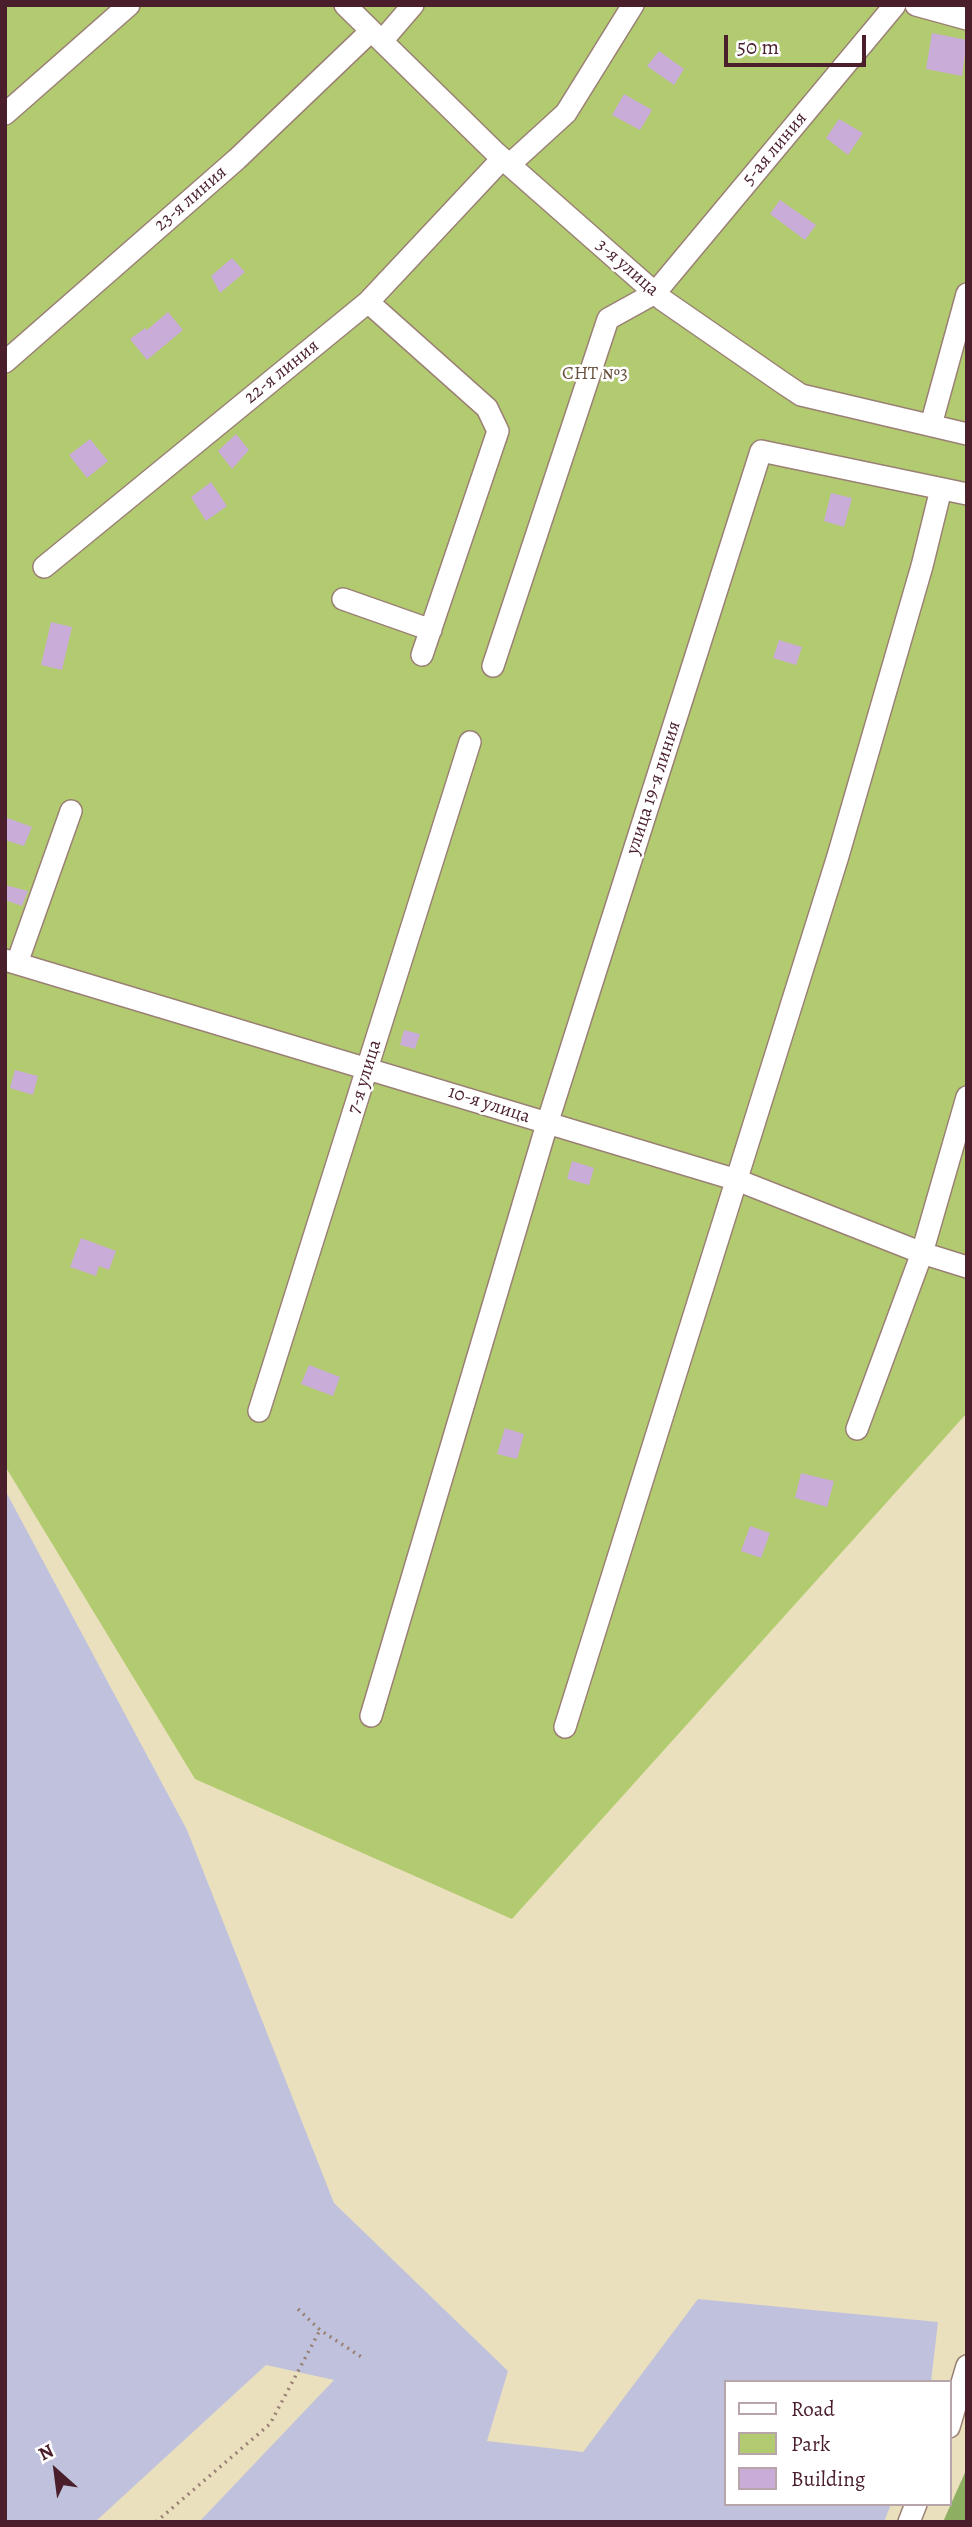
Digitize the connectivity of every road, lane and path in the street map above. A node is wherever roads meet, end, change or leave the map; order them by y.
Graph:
1 (129, 5) edge
2 (345, 5) edge
3 (412, 5) edge
4 (633, 5) edge
5 (895, 5) edge
6 (916, 5) edge
7 (967, 19) edge
8 (377, 36) junction
9 (5, 114) edge
10 (506, 162) junction
11 (655, 293) junction
12 (967, 294) edge
13 (368, 302) junction
14 (5, 362) edge
15 (931, 425) junction
16 (967, 434) edge
17 (941, 489) junction
18 (967, 494) edge
19 (44, 567) dead end
20 (343, 599) dead end
21 (431, 629) junction
22 (422, 655) dead end
23 (493, 666) dead end
24 (470, 742) dead end
25 (71, 811) dead end
26 (11, 961) edge
27 (368, 1068) junction
28 (967, 1097) edge
29 (547, 1124) junction
30 (737, 1180) junction
31 (922, 1253) junction
32 (967, 1267) edge
33 (259, 1411) dead end
34 (857, 1429) dead end
35 (371, 1716) dead end
36 (565, 1727) dead end
37 (298, 2309) dead end
38 (320, 2330) junction
39 (363, 2358) dead end
40 (967, 2366) edge
41 (951, 2420) edge
42 (156, 2522) edge

1 - 9 street
2 - 8 street, 3-я улица
3 - 8 street, 23-я линия
4 - 10 street, 22-я линия
5 - 11 street, 5-ая линия
6 - 7 street
8 - 10 street, 3-я улица
8 - 14 street, 23-я линия
10 - 11 street, 3-я улица
10 - 13 street, 22-я линия
11 - 15 street, 3-я улица
11 - 23 street
12 - 15 street
13 - 19 street, 22-я линия
13 - 21 street
15 - 16 street, 3-я улица
17 - 18 street
17 - 29 street, улица 19-я линия
17 - 30 street
20 - 21 street
21 - 22 street
24 - 27 street, 7-я улица
25 - 26 street
26 - 27 street, 10-я улица
27 - 29 street, 10-я улица
27 - 33 street, 7-я улица
28 - 31 street
29 - 30 street, 10-я улица
29 - 35 street, улица 19-я линия
30 - 31 street, 10-я улица
30 - 36 street
31 - 32 street, 10-я улица
31 - 34 street
37 - 38 path
38 - 39 path
38 - 42 path
40 - 41 street

